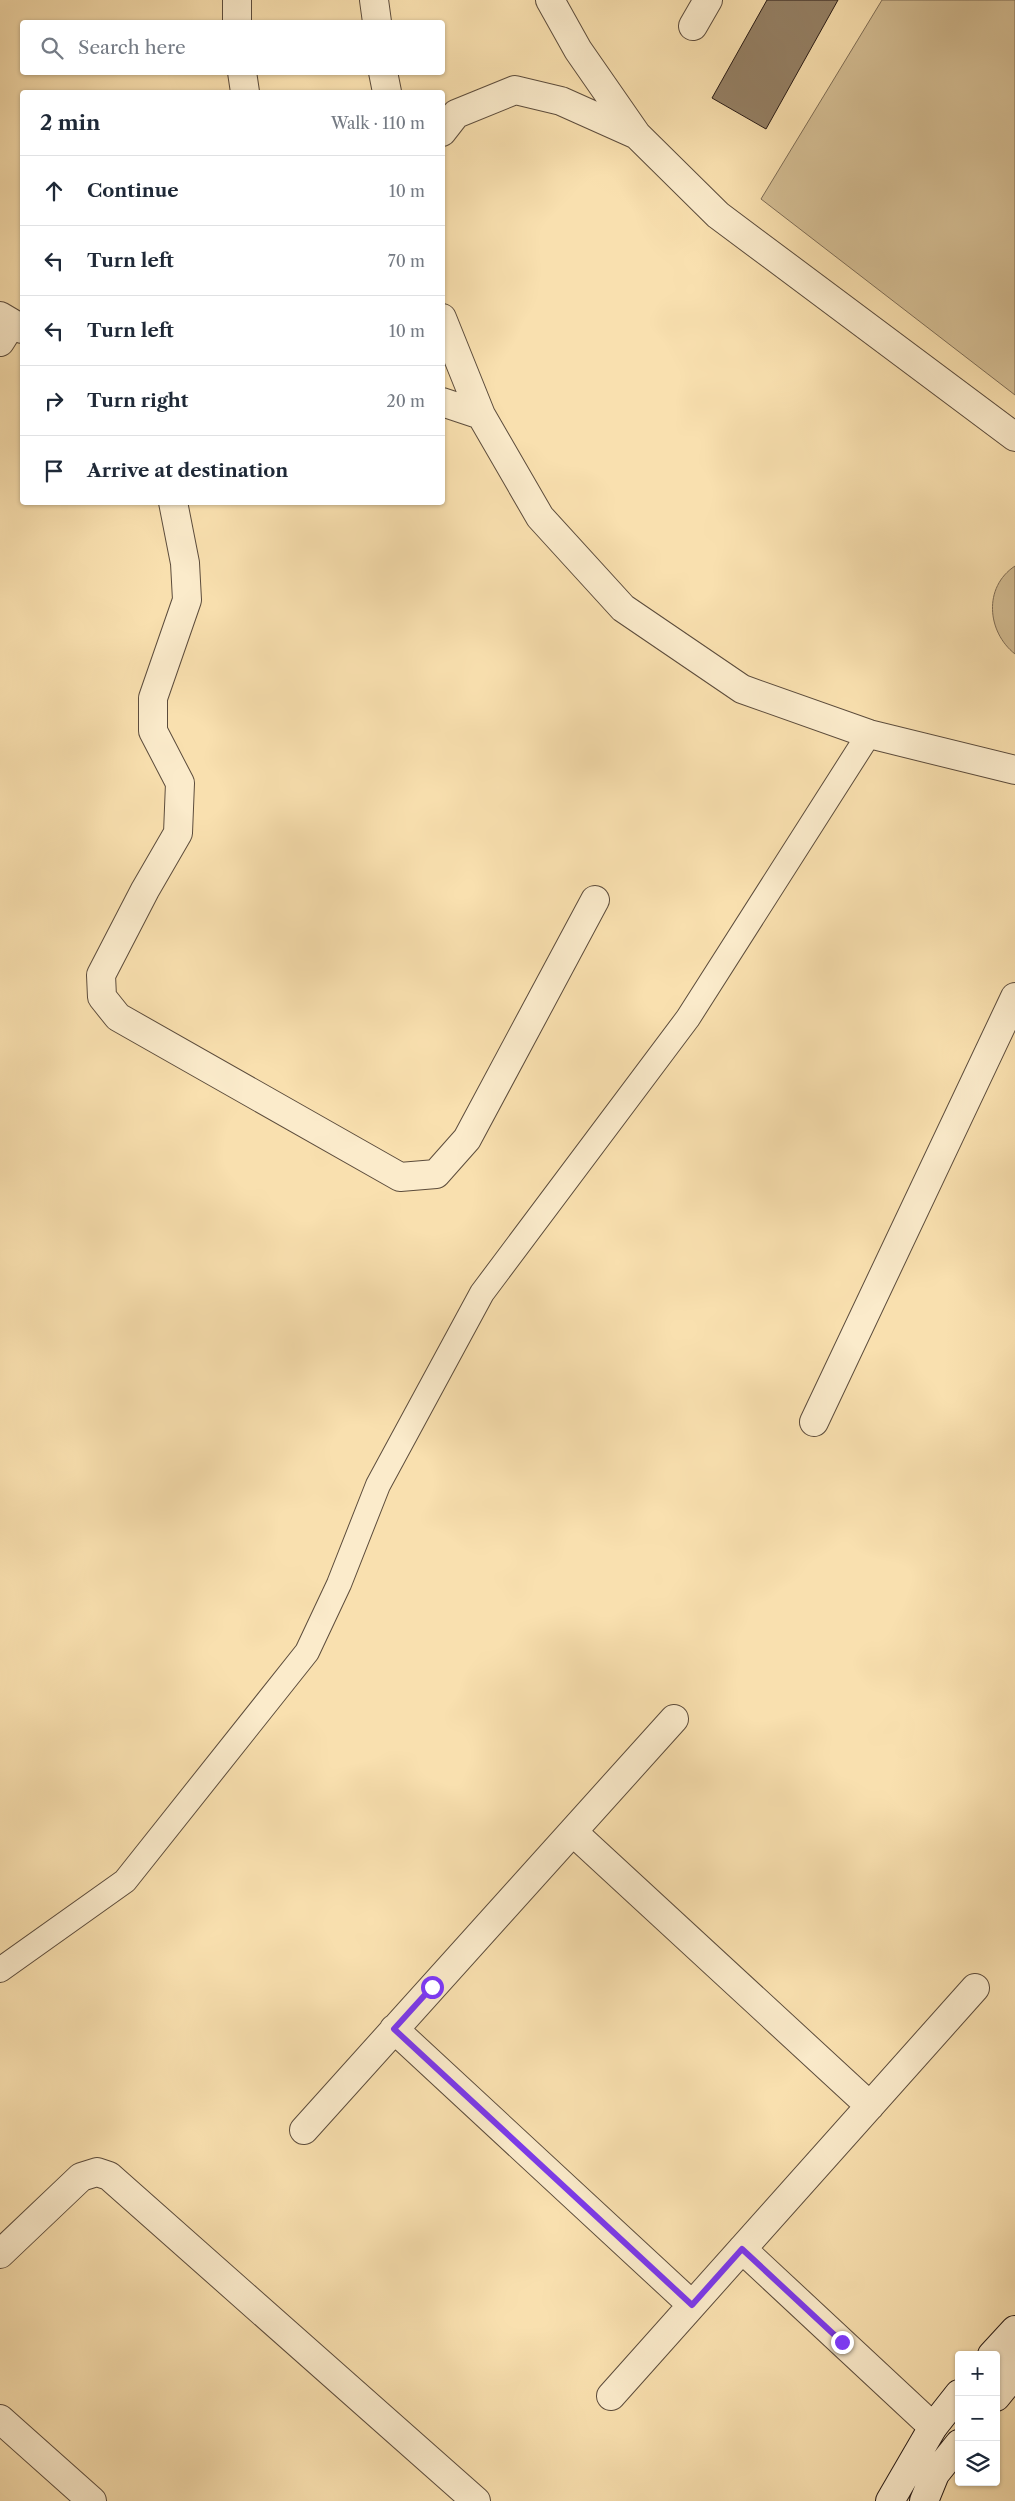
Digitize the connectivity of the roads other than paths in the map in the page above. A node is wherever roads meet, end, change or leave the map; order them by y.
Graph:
1 (237, 0) edge
2 (374, 0) edge
3 (550, 0) edge
4 (708, 0) edge
5 (237, 20) edge
6 (376, 20) edge
7 (693, 26) dead end
8 (242, 75) edge
9 (384, 75) edge
10 (245, 90) edge
11 (387, 90) edge
12 (445, 128) edge
13 (637, 134) junction
14 (445, 325) edge
15 (445, 403) edge
16 (481, 415) junction
17 (1015, 438) edge
18 (174, 505) edge
19 (869, 734) junction
20 (1015, 770) edge
21 (595, 900) dead end
22 (1015, 997) edge
23 (814, 1422) dead end
24 (674, 1720) dead end
25 (573, 1832) junction
26 (0, 1970) edge
27 (975, 1988) dead end
28 (394, 2029) junction
29 (870, 2106) junction
30 (304, 2130) dead end
31 (742, 2249) junction
32 (0, 2254) edge
33 (692, 2305) junction
34 (1015, 2330) edge
35 (996, 2351) edge
36 (1015, 2363) edge
37 (1000, 2391) edge
38 (611, 2396) dead end
39 (957, 2396) edge
40 (0, 2419) edge
41 (933, 2427) junction
42 (955, 2449) edge
43 (92, 2501) edge
44 (476, 2501) edge
45 (890, 2501) edge
46 (924, 2501) edge

1 - 5 street
2 - 6 street
3 - 13 street
4 - 7 street
8 - 10 street
9 - 11 street
12 - 13 street
13 - 17 street
14 - 16 street
15 - 16 street
16 - 19 street
18 - 21 street
19 - 20 street
19 - 26 lane
22 - 23 street
24 - 25 street
25 - 28 street
25 - 29 street
27 - 29 street
28 - 30 street
28 - 33 street
29 - 31 street
31 - 33 street
31 - 41 street
32 - 44 street
33 - 38 street
34 - 35 street
36 - 37 street
39 - 41 street
40 - 43 street
41 - 45 street
42 - 46 street

